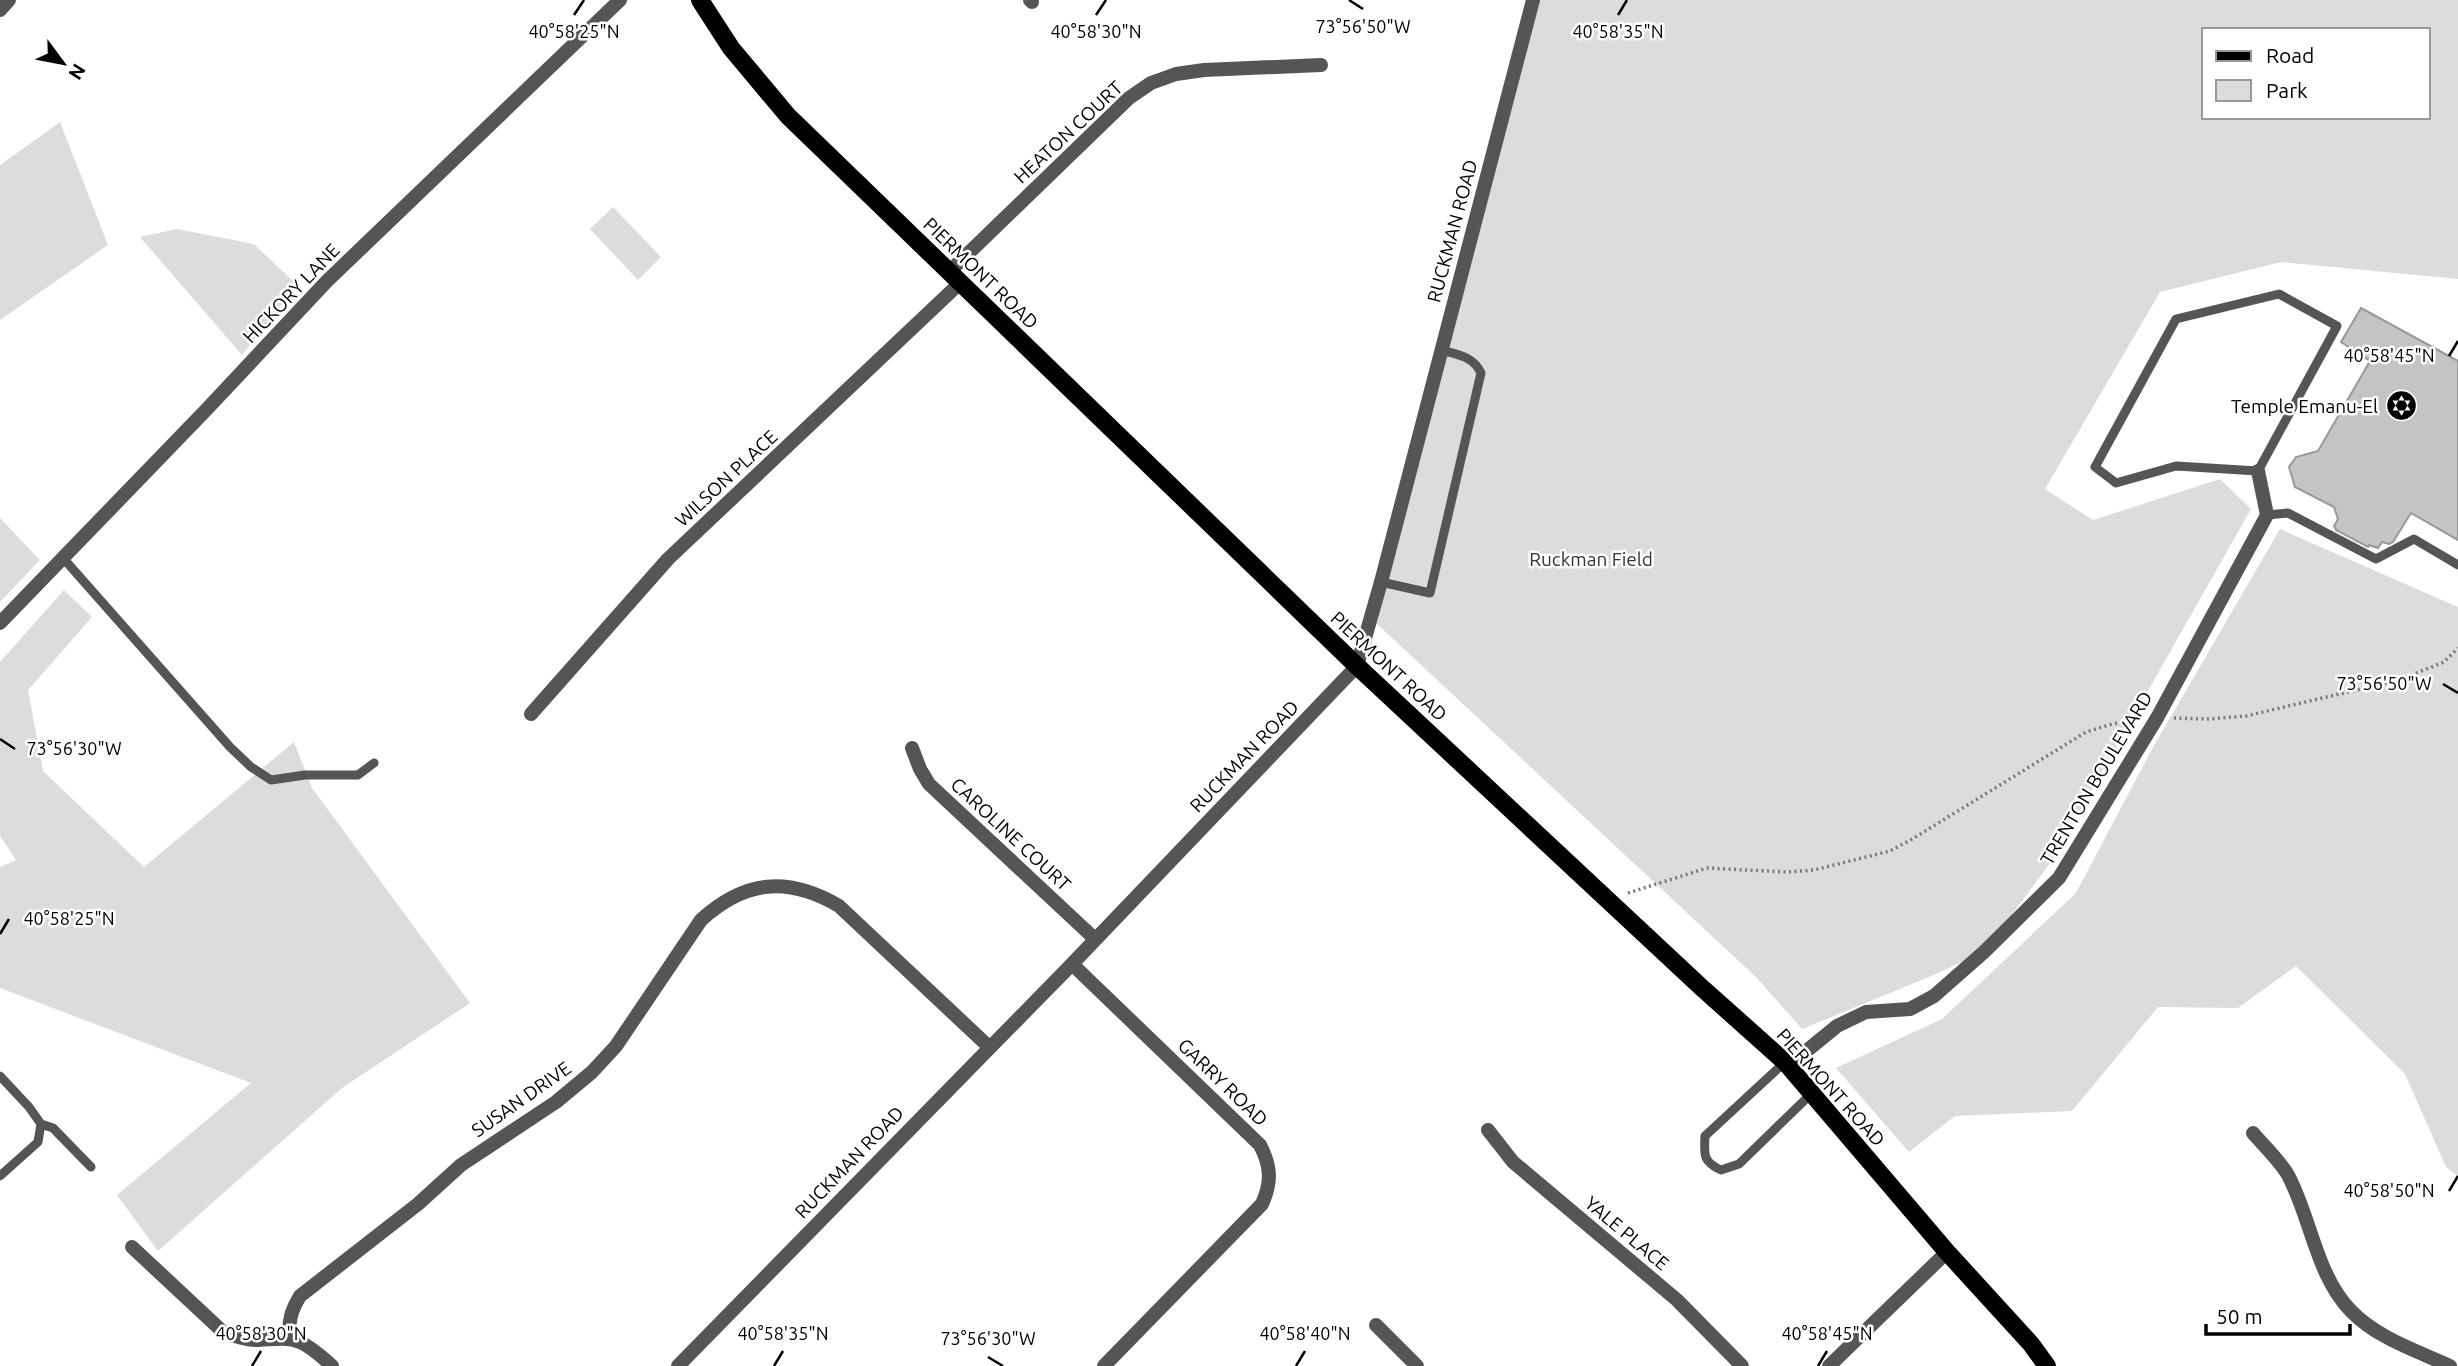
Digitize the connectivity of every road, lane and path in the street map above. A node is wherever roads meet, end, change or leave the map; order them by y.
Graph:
1 (9, 0) edge
2 (620, 0) edge
3 (700, 0) edge
4 (1533, 0) edge
5 (0, 10) edge
6 (1321, 65) dead end
7 (955, 277) junction
8 (1441, 350) junction
9 (2258, 471) junction
10 (2267, 515) junction
11 (63, 558) junction
12 (2458, 565) edge
13 (1381, 582) junction
14 (0, 623) edge
15 (2458, 648) edge
16 (1357, 666) junction
17 (531, 714) dead end
18 (2157, 718) junction
19 (912, 748) dead end
20 (374, 764) dead end
21 (1609, 899) junction
22 (1095, 939) junction
23 (1072, 964) junction
24 (988, 1046) junction
25 (1787, 1064) junction
26 (0, 1076) edge
27 (1812, 1093) junction
28 (41, 1124) junction
29 (1488, 1130) dead end
30 (2253, 1133) dead end
31 (91, 1167) dead end
32 (0, 1176) edge
33 (132, 1247) dead end
34 (1947, 1252) junction
35 (1376, 1325) dead end
36 (290, 1339) junction
37 (332, 1366) edge
38 (678, 1366) edge
39 (1104, 1366) edge
40 (1417, 1366) edge
41 (1742, 1366) edge
42 (1829, 1366) edge
43 (2046, 1366) edge
44 (2450, 1366) edge

1 - 5 street
2 - 11 street, HICKORY LANE
3 - 7 main road, PIERMONT ROAD
4 - 8 street, RUCKMAN ROAD
6 - 7 street, HEATON COURT
7 - 16 main road, PIERMONT ROAD
7 - 17 street, WILSON PLACE
8 - 13 street, RUCKMAN ROAD
8 - 13 lane
9 - 9 lane
9 - 10 street
10 - 12 lane
10 - 18 street, TRENTON BOULEVARD
11 - 14 street, HICKORY LANE
11 - 20 lane
13 - 16 street, RUCKMAN ROAD
15 - 18 path
16 - 21 main road, PIERMONT ROAD
16 - 22 street, RUCKMAN ROAD
18 - 21 path
18 - 25 street, TRENTON BOULEVARD
19 - 22 street, CAROLINE COURT
21 - 25 main road, PIERMONT ROAD
22 - 23 street, RUCKMAN ROAD
23 - 24 street, RUCKMAN ROAD
23 - 39 street, GARRY ROAD
24 - 36 street, SUSAN DRIVE
24 - 38 street, RUCKMAN ROAD
25 - 27 main road, PIERMONT ROAD
25 - 27 lane
26 - 28 lane
27 - 34 main road, PIERMONT ROAD
28 - 31 lane
28 - 32 lane
29 - 41 street, YALE PLACE
30 - 44 street
33 - 36 street
34 - 42 street
34 - 43 main road, PIERMONT ROAD
35 - 40 street
36 - 37 street

